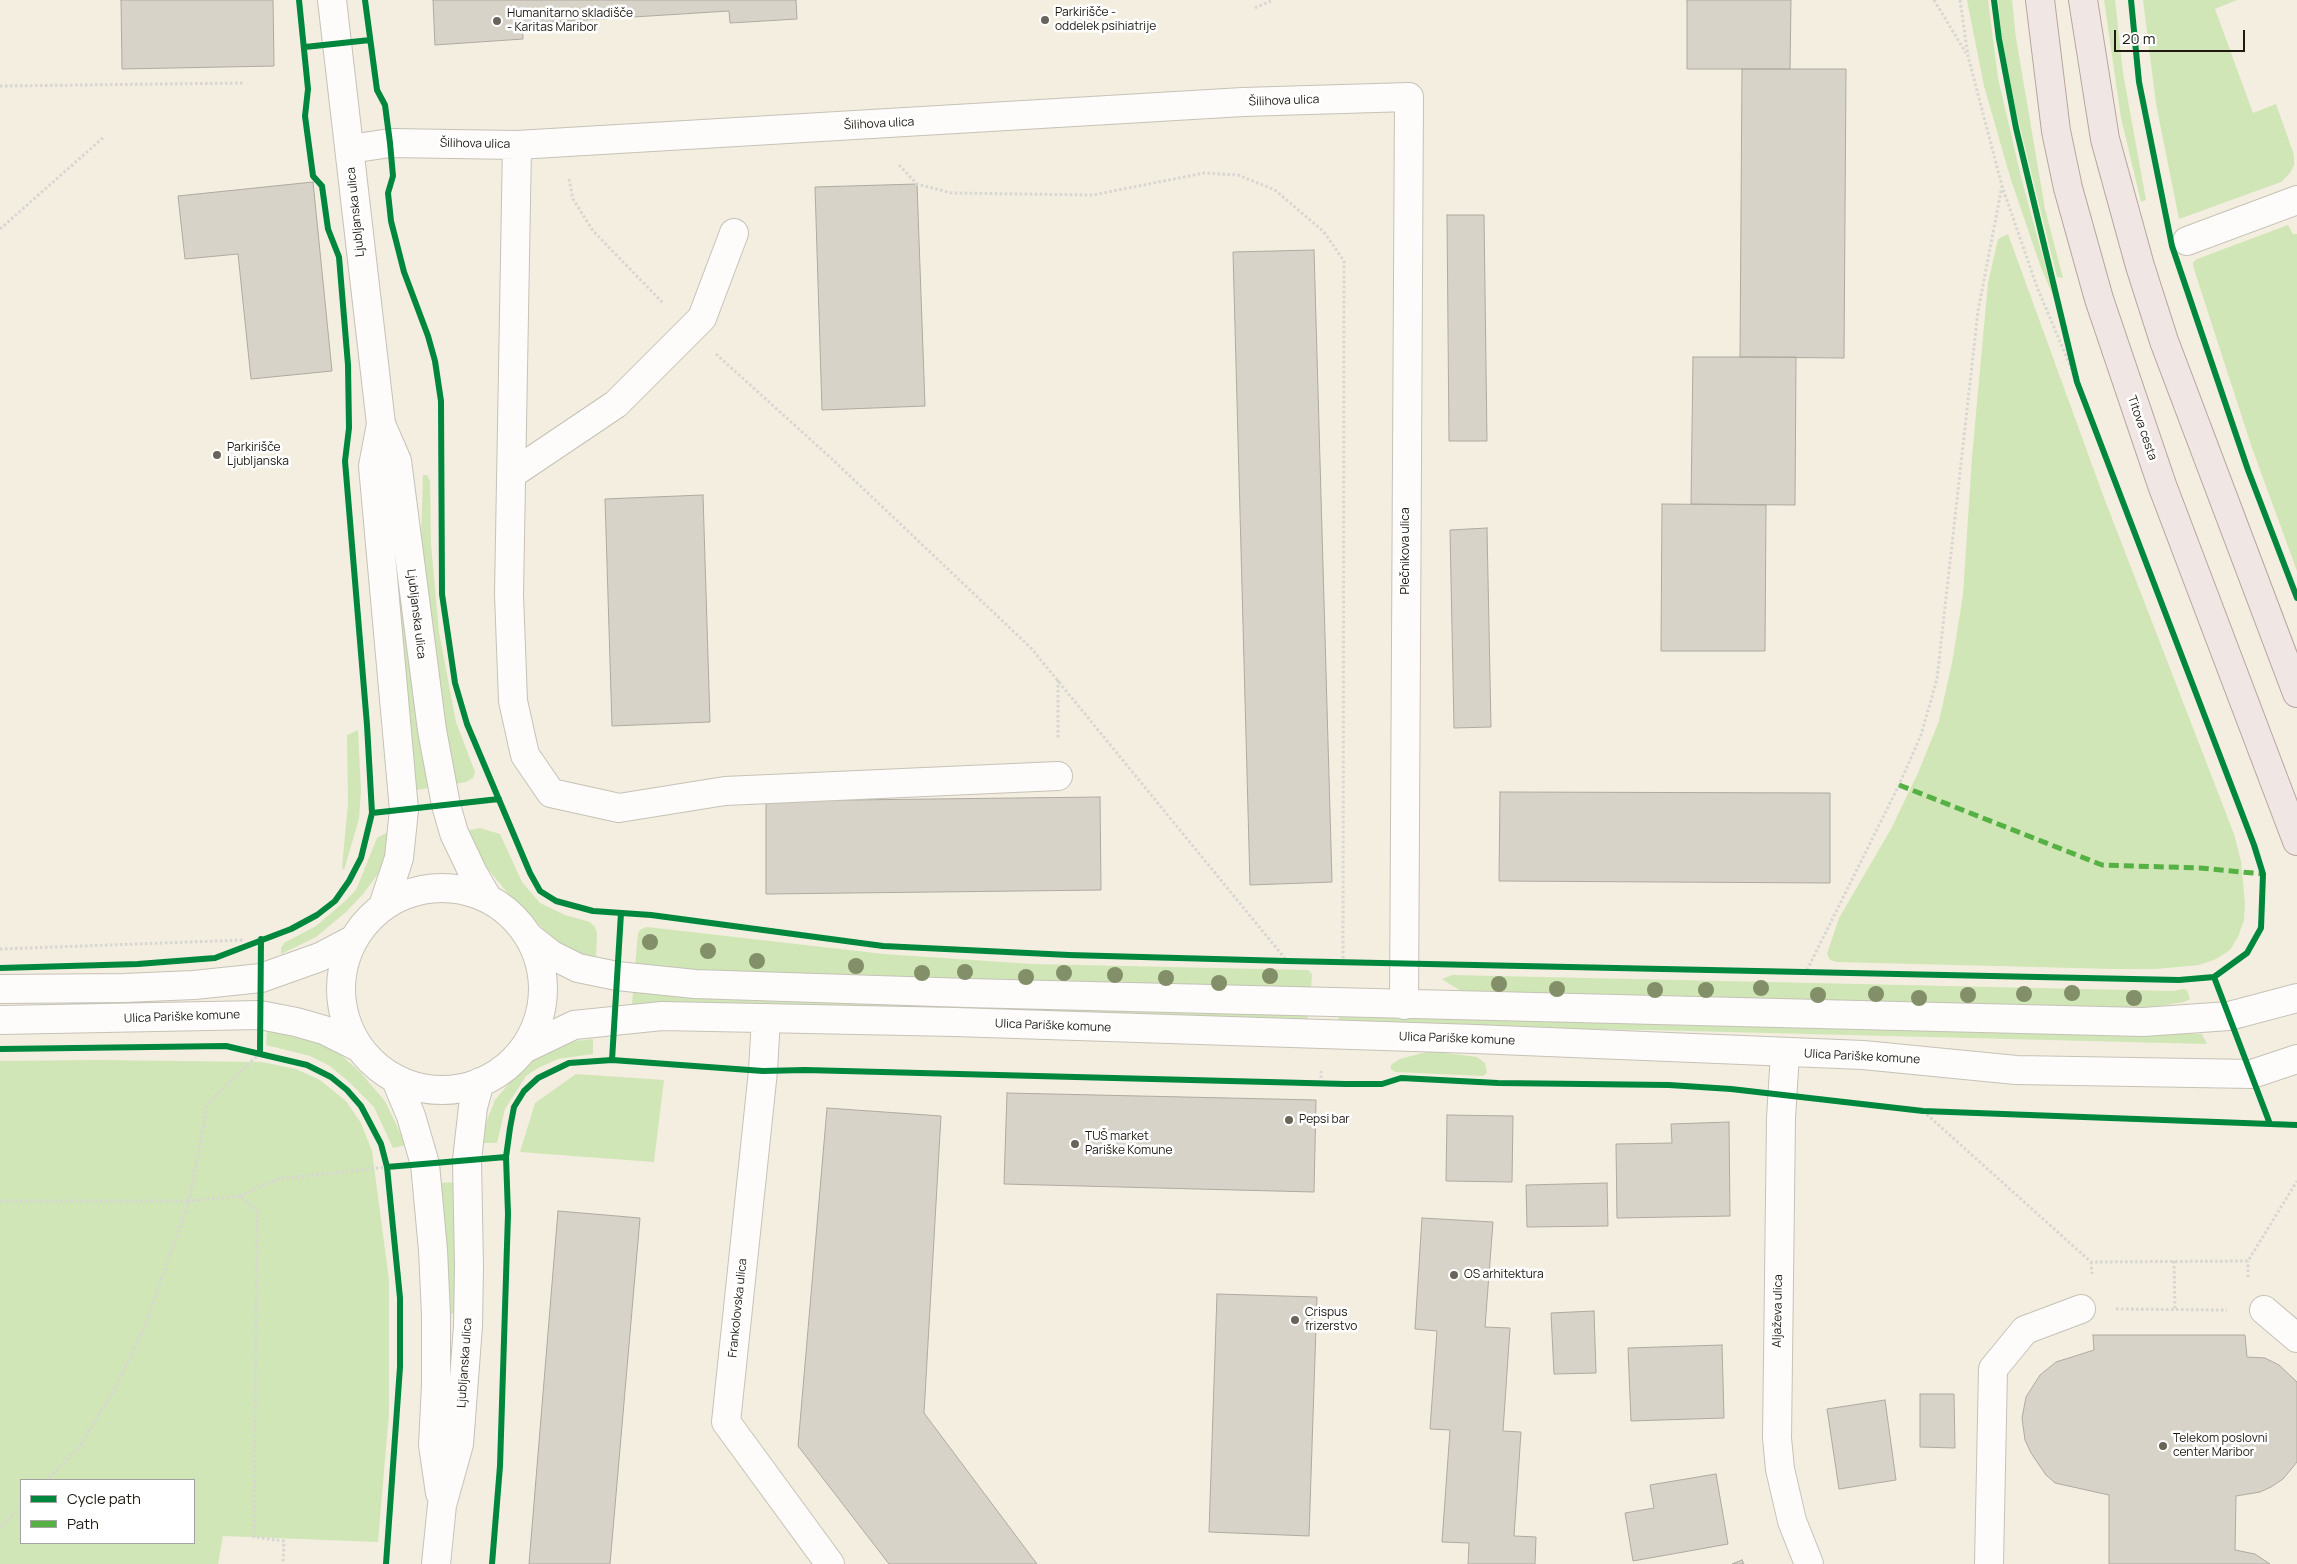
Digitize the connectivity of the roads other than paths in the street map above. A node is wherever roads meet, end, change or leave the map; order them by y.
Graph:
1 (332, 0) edge
2 (2040, 0) edge
3 (2083, 0) edge
4 (1409, 97) joint
5 (517, 145) junction
6 (350, 149) junction
7 (2297, 200) edge
8 (734, 233) dead end
9 (2187, 241) dead end
10 (381, 424) junction
11 (512, 474) junction
12 (2297, 693) edge
13 (1058, 776) road end
14 (2297, 841) edge
15 (488, 899) junction
16 (383, 906) junction
17 (529, 938) junction
18 (354, 939) junction
19 (0, 989) edge
20 (2297, 998) edge
21 (1404, 1005) junction
22 (766, 1018) junction
23 (0, 1020) edge
24 (358, 1047) junction
25 (524, 1049) junction
26 (1785, 1053) junction
27 (2297, 1059) edge
28 (396, 1080) junction
29 (480, 1082) junction
30 (2081, 1309) road end
31 (2264, 1310) road end
32 (2297, 1338) edge
33 (442, 1505) junction
34 (436, 1564) edge
35 (830, 1564) edge
36 (1809, 1564) edge
37 (1989, 1564) edge

1 - 6 street, Ljubljanska ulica
2 - 14 main road, Titova cesta
3 - 12 main road
4 - 5 street, Šilihova ulica
4 - 21 street, Plečnikova ulica
5 - 6 street, Šilihova ulica
5 - 11 street
6 - 10 street, Ljubljanska ulica
7 - 9 street
8 - 11 street
10 - 15 street, Ljubljanska ulica
10 - 16 street, Ljubljanska ulica
11 - 13 street
15 - 16 street
15 - 17 street
16 - 18 street
17 - 21 street
17 - 25 street
18 - 19 street
18 - 24 street
20 - 21 street
22 - 25 street, Ulica Pariške komune
22 - 26 street, Ulica Pariške komune
22 - 35 street, Frankolovska ulica
23 - 24 street, Ulica Pariške komune
24 - 28 street
25 - 29 street
26 - 27 street, Ulica Pariške komune
26 - 36 street, Aljaževa ulica
28 - 29 street
28 - 33 street
29 - 33 street, Ljubljanska ulica
30 - 37 street
31 - 32 street
33 - 34 street, Ljubljanska ulica

